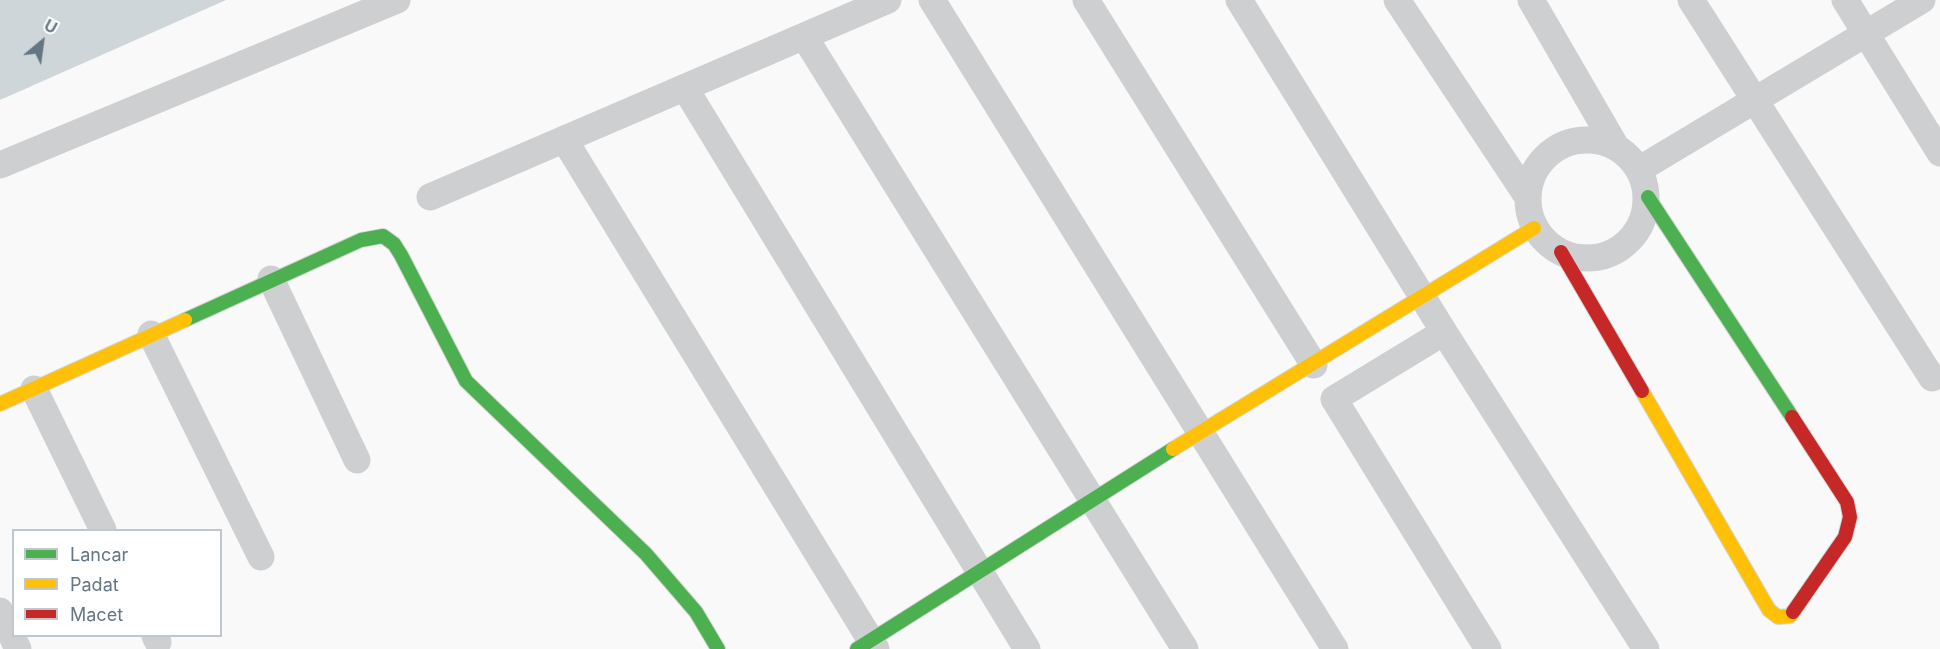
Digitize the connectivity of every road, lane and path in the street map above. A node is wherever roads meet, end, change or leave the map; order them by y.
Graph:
1 (397, 0) edge
2 (888, 0) edge
3 (932, 0) edge
4 (1086, 0) edge
5 (1239, 0) edge
6 (1397, 0) edge
7 (1531, 0) edge
8 (1691, 0) edge
9 (1845, 0) edge
10 (1922, 0) edge
11 (1866, 34) junction
12 (804, 36) junction
13 (685, 88) junction
14 (1753, 99) junction
15 (564, 139) junction
16 (1615, 145) junction
17 (1940, 153) edge
18 (0, 165) edge
19 (1640, 169) junction
20 (1527, 196) junction
21 (430, 197) dead end
22 (1648, 197) junction
23 (1534, 228) junction
24 (1561, 252) junction
25 (272, 279) junction
26 (1421, 295) junction
27 (1444, 332) junction
28 (151, 334) junction
29 (1314, 365) junction
30 (1932, 378) dead end
31 (34, 389) junction
32 (0, 404) edge
33 (1202, 431) junction
34 (357, 460) dead end
35 (1093, 501) junction
36 (102, 529) edge
37 (261, 557) dead end
38 (980, 573) junction
39 (0, 610) edge
40 (12, 636) edge
41 (868, 646) edge
42 (718, 649) edge
43 (1027, 649) edge
44 (1185, 649) edge
45 (1335, 649) edge
46 (1488, 649) edge
47 (1646, 649) edge

1 - 18 street
2 - 12 street
3 - 33 street
4 - 29 street
5 - 26 street
6 - 20 street
7 - 16 street
8 - 14 street
9 - 11 street
10 - 11 street
11 - 14 street
11 - 17 street
12 - 13 street
12 - 35 street
13 - 15 street
13 - 38 street
14 - 19 street
14 - 30 street
15 - 21 street
15 - 41 street
16 - 19 street
16 - 20 street
19 - 22 street
20 - 23 street
22 - 24 street
22 - 24 street
23 - 24 street
23 - 26 street
25 - 28 street
25 - 34 street
25 - 42 street
26 - 27 street
26 - 29 street
27 - 46 street
27 - 47 street
28 - 31 street
28 - 37 street
29 - 33 street
31 - 32 street
31 - 36 street
33 - 35 street
33 - 45 street
35 - 38 street
35 - 44 street
38 - 41 street
38 - 43 street
39 - 40 street

